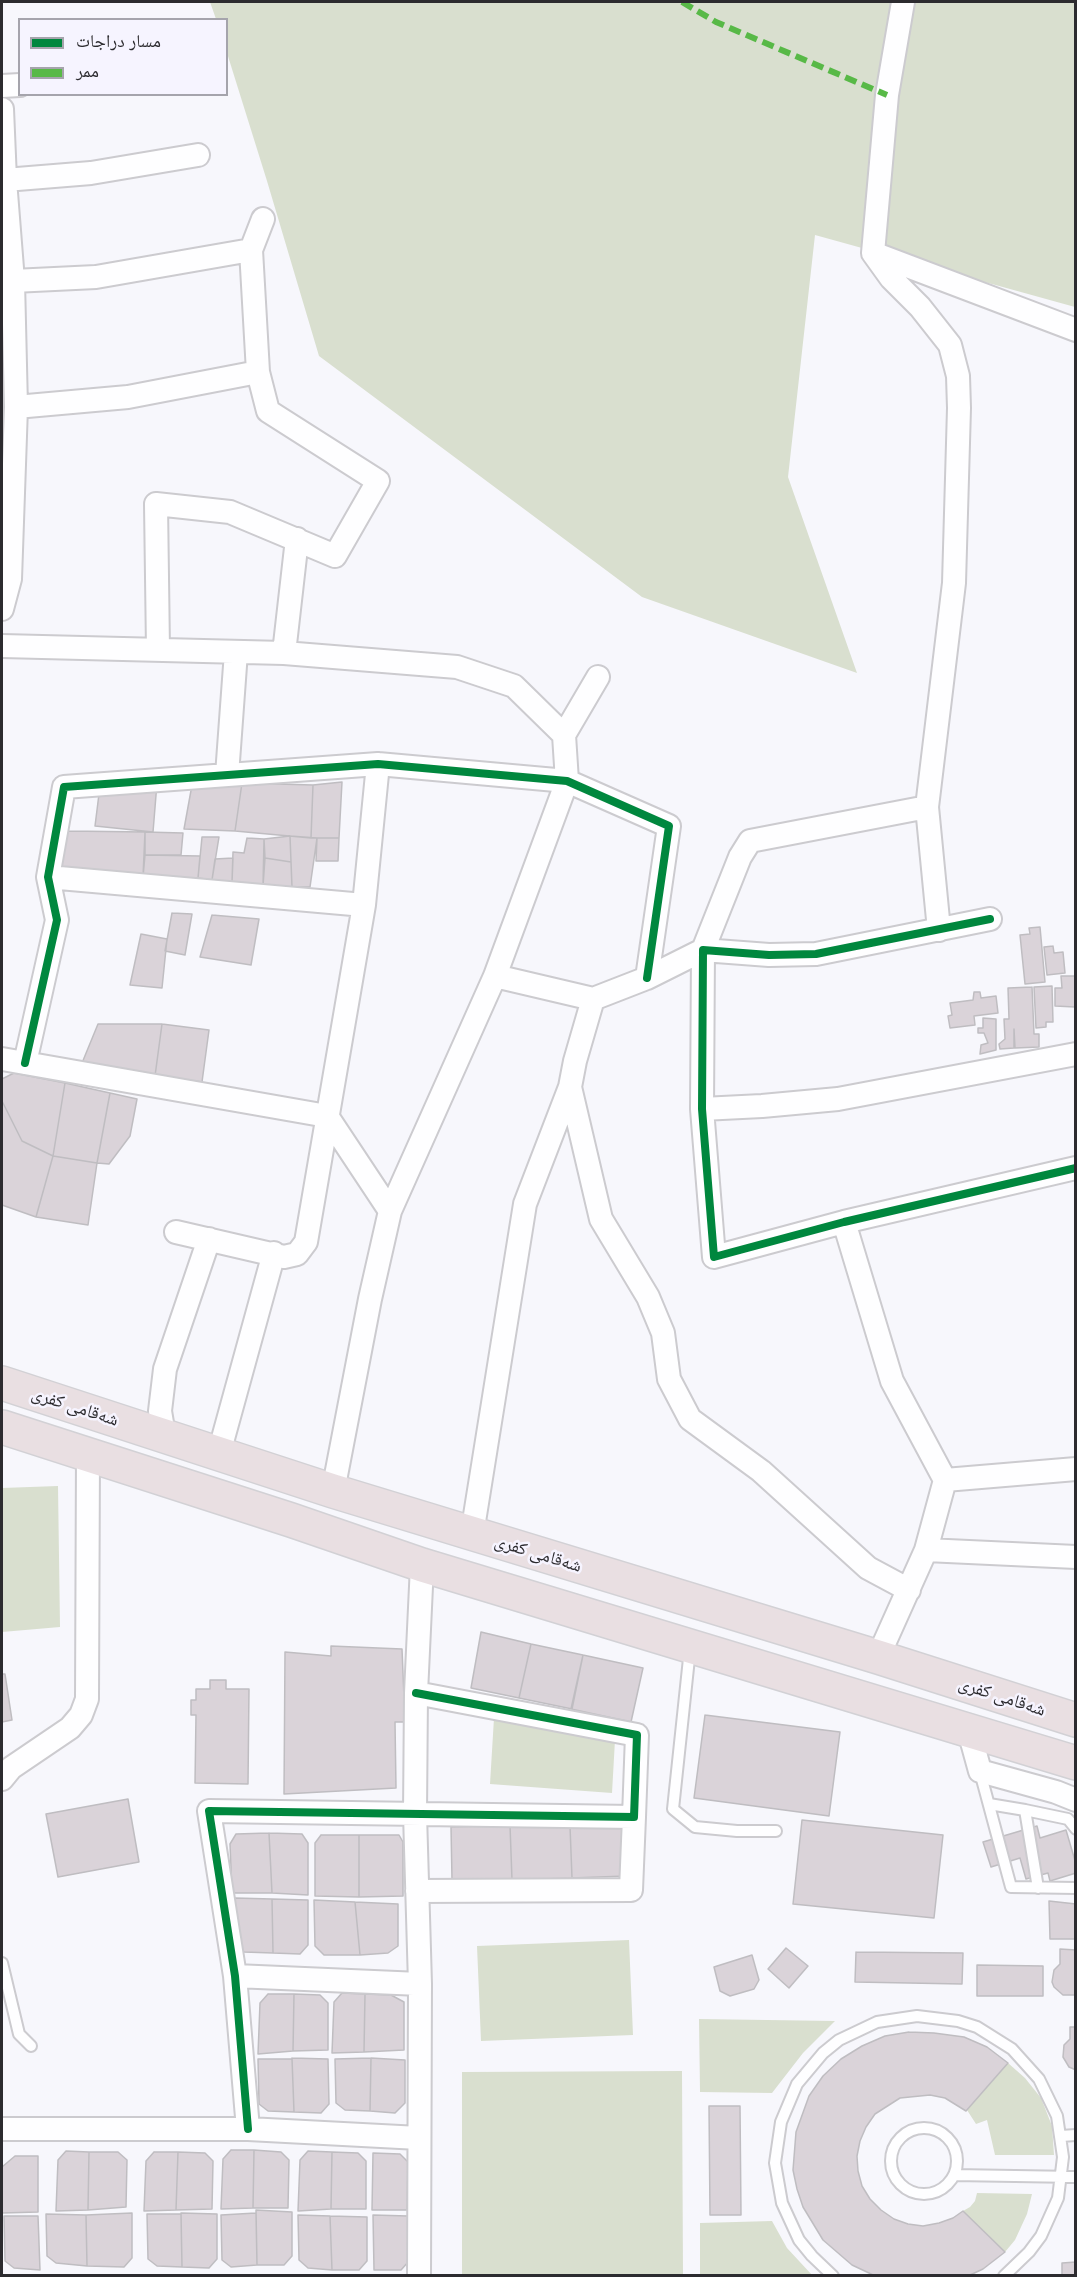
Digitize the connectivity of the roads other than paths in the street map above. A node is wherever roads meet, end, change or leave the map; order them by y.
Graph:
1 (903, 2) edge
2 (18, 85) edge
3 (2, 86) edge
4 (2, 109) edge
5 (198, 155) dead end
6 (5, 180) junction
7 (263, 219) dead end
8 (251, 250) junction
9 (873, 254) junction
10 (14, 281) junction
11 (7, 319) edge
12 (1076, 330) edge
13 (258, 372) junction
14 (16, 407) junction
15 (297, 539) junction
16 (6, 579) edge
17 (2, 609) edge
18 (2, 646) edge
19 (159, 650) junction
20 (236, 652) junction
21 (284, 653) junction
22 (598, 677) dead end
23 (564, 735) junction
24 (378, 764) junction
25 (227, 775) junction
26 (567, 781) junction
27 (927, 807) junction
28 (48, 877) junction
29 (364, 905) junction
30 (990, 919) dead end
31 (939, 930) junction
32 (703, 950) junction
33 (495, 976) junction
34 (647, 978) junction
35 (593, 999) junction
36 (1076, 1054) edge
37 (2, 1059) edge
38 (25, 1063) junction
39 (570, 1087) junction
40 (702, 1109) junction
41 (327, 1116) junction
42 (1076, 1168) edge
43 (390, 1211) junction
44 (844, 1222) junction
45 (176, 1232) dead end
46 (209, 1239) junction
47 (274, 1253) junction
48 (2, 1383) edge
49 (2, 1427) edge
50 (164, 1436) junction
51 (219, 1453) junction
52 (88, 1454) junction
53 (1076, 1468) edge
54 (945, 1480) junction
55 (333, 1491) junction
56 (472, 1534) junction
57 (926, 1550) junction
58 (1076, 1557) edge
59 (422, 1565) junction
60 (909, 1590) junction
61 (691, 1646) junction
62 (878, 1657) junction
63 (416, 1693) junction
64 (1076, 1720) edge
65 (969, 1731) junction
66 (1076, 1763) edge
67 (980, 1771) junction
68 (2, 1779) edge
69 (1076, 1800) edge
70 (989, 1804) junction
71 (1025, 1810) junction
72 (415, 1814) junction
73 (634, 1817) junction
74 (1076, 1829) edge
75 (776, 1831) dead end
76 (1038, 1888) junction
77 (1076, 1888) edge
78 (417, 1891) junction
79 (2, 1963) edge
80 (235, 1976) junction
81 (420, 1984) junction
82 (31, 2046) dead end
83 (2, 2129) edge
84 (248, 2129) junction
85 (1076, 2135) edge
86 (1061, 2136) junction
87 (419, 2138) junction
88 (954, 2175) junction
89 (1076, 2177) edge
90 (1062, 2178) junction
91 (419, 2276) edge
92 (833, 2276) edge
93 (1004, 2276) edge

1 - 9 street
2 - 3 street
4 - 6 street
5 - 6 street
6 - 10 street
7 - 8 street
8 - 10 street
8 - 13 street
9 - 12 street
9 - 27 street
10 - 11 street
11 - 14 street
13 - 14 street
13 - 15 street
14 - 16 street
15 - 19 street
15 - 21 street
16 - 17 street
18 - 19 street
19 - 20 street
20 - 21 street
20 - 25 street
21 - 23 street
22 - 23 street
23 - 26 street
24 - 25 street
24 - 26 street
24 - 29 street
25 - 28 street
26 - 33 street
26 - 34 street
27 - 31 street
27 - 32 street
28 - 29 street
28 - 38 street
29 - 41 street
30 - 31 street
31 - 32 street
32 - 34 street
32 - 40 street
33 - 35 street
33 - 43 street
34 - 35 street
35 - 39 street
36 - 40 street
37 - 38 street
38 - 41 street
39 - 56 street
39 - 60 street
40 - 44 street
41 - 43 street
41 - 47 street
42 - 44 street
43 - 55 street
44 - 54 street
45 - 46 street
46 - 47 street
46 - 50 street
47 - 51 street
48 - 50 highway, شەقامی کفری
49 - 52 highway
50 - 51 highway, شەقامی کفری
51 - 55 highway, شەقامی کفری
52 - 59 highway
52 - 68 street
53 - 54 street
54 - 57 street
55 - 56 highway, شەقامی کفری
56 - 62 highway, شەقامی کفری
57 - 58 street
57 - 60 street
59 - 61 highway
59 - 63 street
60 - 62 street
61 - 65 highway
61 - 75 lane
62 - 64 highway, شەقامی کفری
63 - 72 street
63 - 73 street
65 - 66 highway
65 - 67 street
67 - 69 street
67 - 70 lane
70 - 71 lane
70 - 76 lane
71 - 74 lane
71 - 76 lane
72 - 73 street
72 - 78 street
72 - 80 street
73 - 78 street
76 - 77 lane
78 - 81 street
79 - 82 lane
80 - 81 street
80 - 84 street
81 - 87 street
83 - 84 street
84 - 87 street
85 - 86 lane
86 - 90 lane
86 - 92 lane
87 - 91 street
88 - 88 lane
88 - 90 lane
89 - 90 lane
90 - 93 lane

